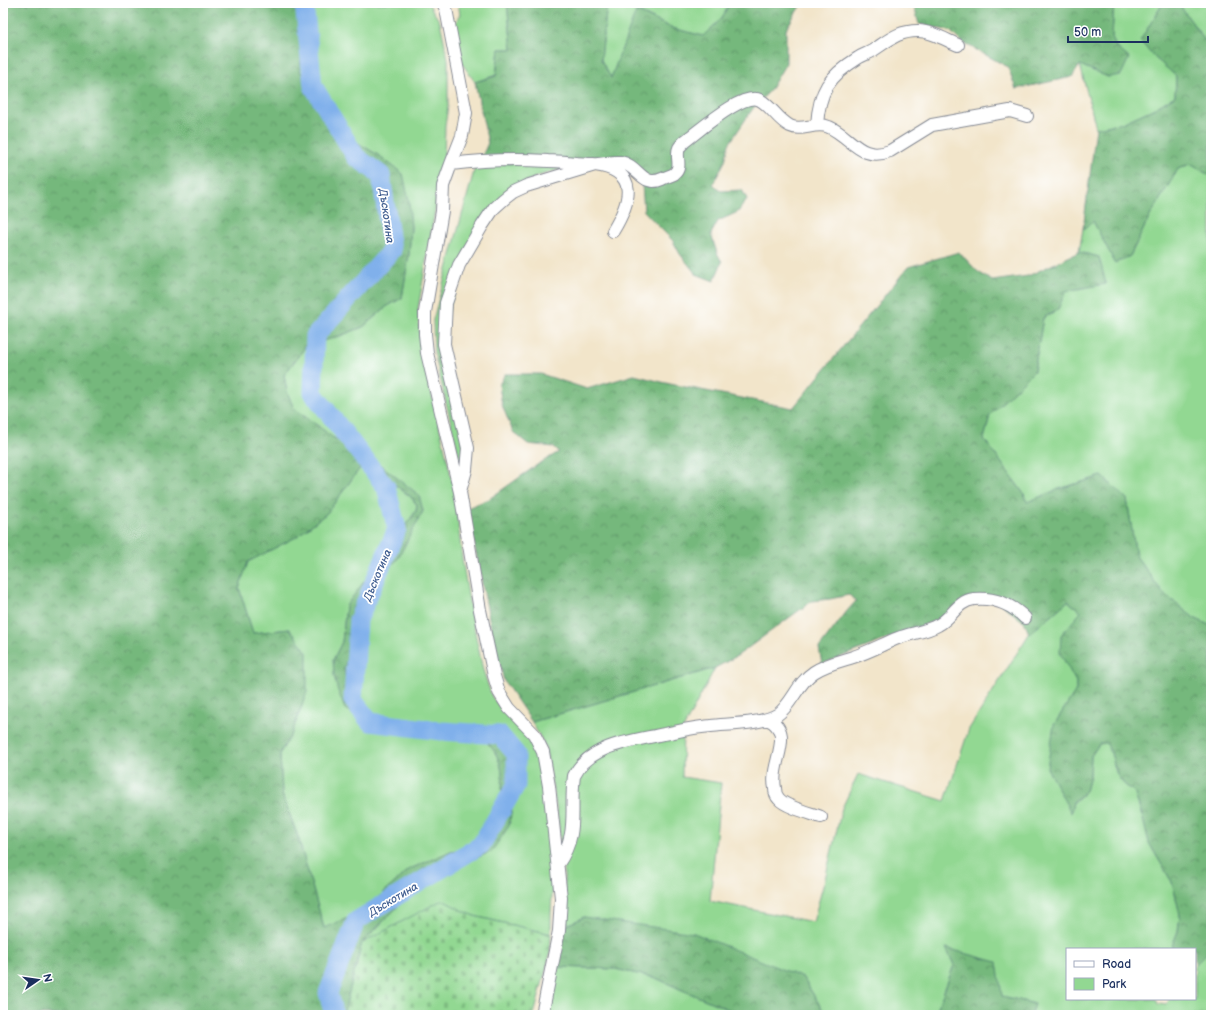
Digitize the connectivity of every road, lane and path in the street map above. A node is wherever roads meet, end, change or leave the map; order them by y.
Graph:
1 (443, 3) edge
2 (958, 45) dead end
3 (1028, 116) dead end
4 (817, 125) junction
5 (451, 164) junction
6 (595, 165) junction
7 (613, 231) dead end
8 (460, 492) junction
9 (1025, 618) dead end
10 (768, 719) junction
11 (821, 817) dead end
12 (558, 864) junction
13 (542, 1015) edge

1 - 5 street
2 - 4 street
3 - 4 street
4 - 6 street
5 - 6 street
5 - 8 street
6 - 7 street
6 - 8 street
8 - 12 street
9 - 10 street
10 - 11 street
10 - 12 street
12 - 13 street

